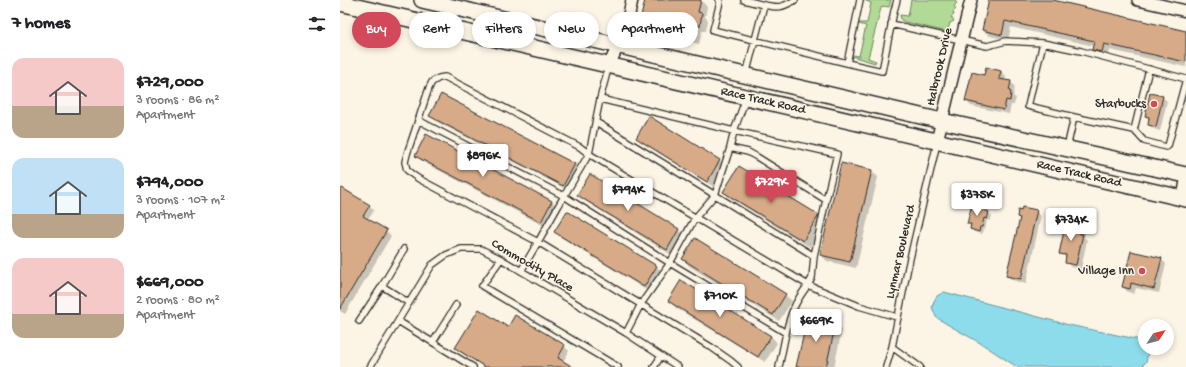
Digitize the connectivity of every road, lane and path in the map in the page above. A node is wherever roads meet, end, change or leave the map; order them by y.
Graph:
1 (418, 0) edge
2 (422, 0) edge
3 (632, 0) edge
4 (719, 0) edge
5 (744, 0) edge
6 (795, 0) edge
7 (860, 0) edge
8 (897, 0) edge
9 (970, 0) edge
10 (1138, 0) edge
11 (340, 3) edge
12 (1165, 3) edge
13 (764, 5) junction
14 (1186, 11) edge
15 (415, 12) edge
16 (629, 12) edge
17 (409, 19) edge
18 (891, 24) junction
19 (464, 32) edge
20 (756, 40) junction
21 (961, 40) junction
22 (607, 43) edge
23 (1043, 43) junction
24 (617, 48) edge
25 (627, 48) edge
26 (847, 63) junction
27 (609, 65) junction
28 (1149, 69) junction
29 (746, 75) junction
30 (1186, 79) edge
31 (746, 97) junction
32 (600, 99) junction
33 (1074, 117) junction
34 (418, 120) junction
35 (942, 121) junction
36 (596, 122) junction
37 (1134, 130) junction
38 (734, 131) junction
39 (937, 141) junction
40 (730, 148) junction
41 (1067, 149) junction
42 (590, 154) junction
43 (1186, 175) edge
44 (1186, 181) edge
45 (715, 195) junction
46 (564, 196) junction
47 (1184, 199) edge
48 (826, 200) junction
49 (695, 218) junction
50 (538, 242) junction
51 (404, 249) dead end
52 (814, 256) junction
53 (501, 259) junction
54 (670, 263) junction
55 (521, 271) junction
56 (808, 285) junction
57 (382, 286) junction
58 (409, 303) junction
59 (641, 304) junction
60 (456, 305) dead end
61 (898, 317) junction
62 (359, 321) dead end
63 (398, 321) junction
64 (626, 333) junction
65 (786, 333) junction
66 (433, 342) junction
67 (892, 347) junction
68 (661, 356) junction
69 (370, 367) edge
70 (473, 367) edge
71 (618, 367) edge
72 (654, 367) edge
73 (678, 367) edge
74 (738, 367) edge
75 (779, 367) edge
76 (886, 367) edge
77 (920, 367) edge

1 - 15 main road
2 - 22 main road, Race Track Road
3 - 16 street
4 - 20 lane
5 - 13 lane
6 - 13 lane
7 - 26 lane
8 - 18 lane
9 - 21 street, Halbrook Drive
10 - 12 street
11 - 17 main road, Race Track Road
12 - 14 street
13 - 20 lane
18 - 21 lane
18 - 26 lane
19 - 27 main road, Race Track Road
20 - 26 lane
20 - 29 lane
21 - 23 lane
21 - 35 street, Halbrook Drive
23 - 28 lane
23 - 33 lane
24 - 27 street
25 - 29 main road, Race Track Road
27 - 31 main road, Race Track Road
27 - 32 lane
28 - 30 lane
28 - 37 lane
29 - 35 main road, Race Track Road
30 - 37 lane
31 - 38 lane
31 - 39 main road, Race Track Road
32 - 36 lane
32 - 38 lane
33 - 37 lane
33 - 41 lane
34 - 42 lane
34 - 46 lane
34 - 50 lane
35 - 39 street, Halbrook Drive
35 - 41 main road, Race Track Road
36 - 42 lane
36 - 45 lane
38 - 40 lane
38 - 48 lane
39 - 47 main road, Race Track Road
39 - 61 lane, Lynmar Boulevard
40 - 45 lane
40 - 48 lane
41 - 43 main road, Race Track Road
42 - 46 lane
42 - 49 lane
44 - 47 street
45 - 49 lane
45 - 52 lane
46 - 50 lane
46 - 54 lane
48 - 52 lane
49 - 54 lane
49 - 56 lane
50 - 55 lane
50 - 59 lane
51 - 57 lane
52 - 56 lane
53 - 55 lane, Commodity Place
53 - 58 lane, Commodity Place
53 - 71 lane
54 - 59 lane
54 - 65 lane
55 - 64 lane, Commodity Place
56 - 61 lane
56 - 65 lane
57 - 58 lane
57 - 62 lane
58 - 63 lane, Commodity Place
59 - 64 lane
59 - 74 lane
60 - 66 lane
61 - 67 lane, Lynmar Boulevard
63 - 66 lane
63 - 69 lane, Commodity Place
64 - 68 lane, Commodity Place
65 - 75 lane
66 - 70 lane
67 - 76 lane, Lynmar Boulevard
67 - 77 lane
68 - 72 lane
68 - 73 lane, Commodity Place

